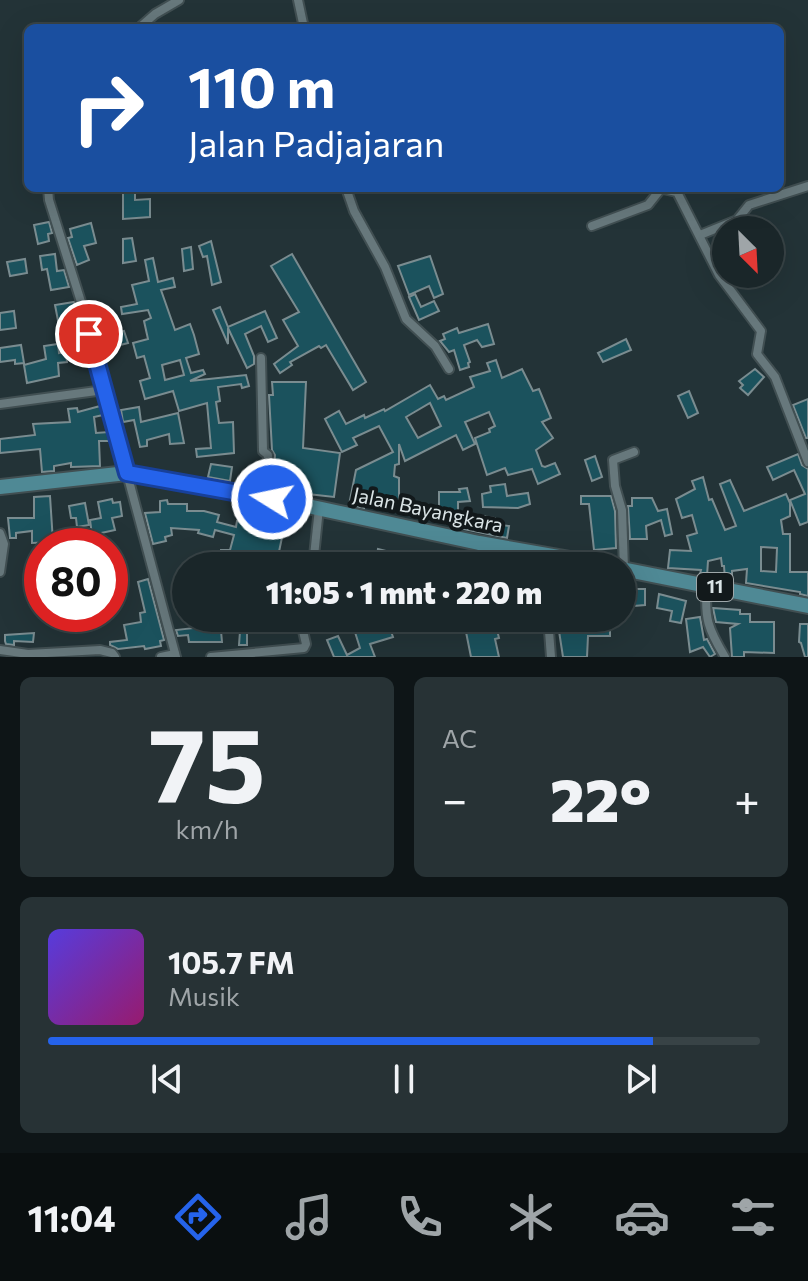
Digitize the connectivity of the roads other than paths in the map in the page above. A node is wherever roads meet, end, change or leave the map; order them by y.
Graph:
1 (179, 0) edge
2 (298, 0) edge
3 (144, 24) edge
4 (303, 24) edge
5 (808, 186) edge
6 (48, 192) edge
7 (347, 192) edge
8 (657, 192) edge
9 (677, 192) edge
10 (592, 226) dead end
11 (700, 235) junction
12 (261, 358) dead end
13 (449, 369) dead end
14 (104, 390) junction
15 (0, 404) edge
16 (634, 452) dead end
17 (808, 462) edge
18 (127, 473) junction
19 (0, 487) edge
20 (266, 497) junction
21 (319, 508) junction
22 (0, 533) edge
23 (314, 552) edge
24 (516, 552) edge
25 (619, 552) edge
26 (636, 571) edge
27 (0, 572) edge
28 (707, 585) junction
29 (808, 606) edge
30 (303, 632) edge
31 (549, 632) edge
32 (0, 650) edge
33 (175, 656) edge
34 (722, 656) edge
35 (115, 657) edge
36 (161, 657) edge
37 (211, 657) edge
38 (551, 657) edge

1 - 3 street
2 - 4 street
5 - 11 street
6 - 14 street
7 - 13 street
8 - 10 street
9 - 11 street
11 - 17 street
12 - 20 street
14 - 15 street
14 - 18 street
16 - 25 street
18 - 19 highway, Jalan Bayangkara / 11
18 - 20 highway, Jalan Bayangkara / 11
18 - 33 street
20 - 21 highway, Jalan Bayangkara / 11
21 - 23 street
21 - 24 highway, Jalan Bayangkara / 11
22 - 27 street
26 - 28 highway, Jalan Bayangkara / 11
28 - 29 highway, Jalan Bayangkara / 11
28 - 34 street
30 - 37 street
31 - 38 street
32 - 35 street
33 - 36 street

